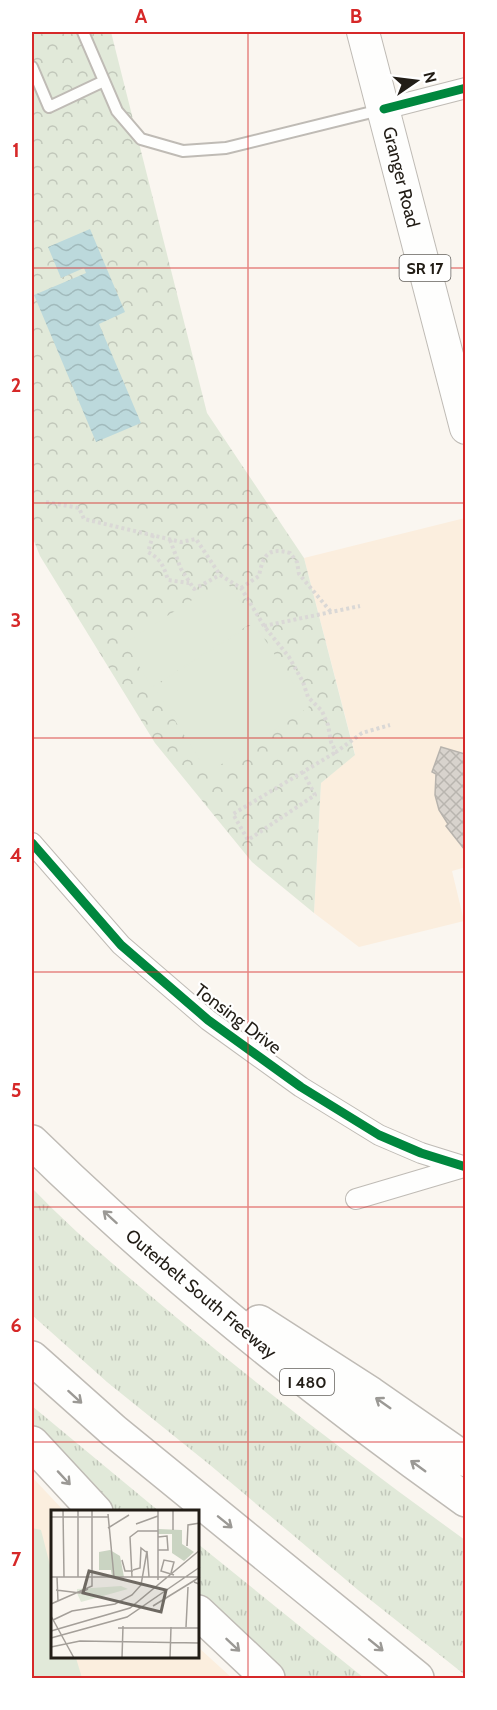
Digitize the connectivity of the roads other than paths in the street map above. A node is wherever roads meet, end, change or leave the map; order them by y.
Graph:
1 (83, 32) edge
2 (363, 32) edge
3 (32, 67) edge
4 (104, 81) junction
5 (465, 88) edge
6 (384, 109) junction
7 (465, 428) edge
8 (32, 843) edge
9 (38, 861) edge
10 (32, 1142) edge
11 (465, 1167) edge
12 (356, 1198) dead end
13 (153, 1256) junction
14 (32, 1358) edge
15 (32, 1443) edge
16 (465, 1460) edge
17 (465, 1500) edge
18 (94, 1510) edge
19 (200, 1614) edge
20 (268, 1678) edge
21 (417, 1678) edge

1 - 4 lane
2 - 6 main road, Granger Road / SR 17
3 - 4 lane
4 - 6 lane
5 - 6 street
6 - 7 main road, Granger Road / SR 17
8 - 9 street, Tonsing Drive
9 - 11 street, Tonsing Drive
13 -> 10 highway, Outerbelt South Freeway / I 480
11 - 12 street
16 -> 13 highway
17 -> 13 highway, Outerbelt South Freeway / I 480
14 -> 21 highway
15 -> 18 highway
19 -> 20 highway

